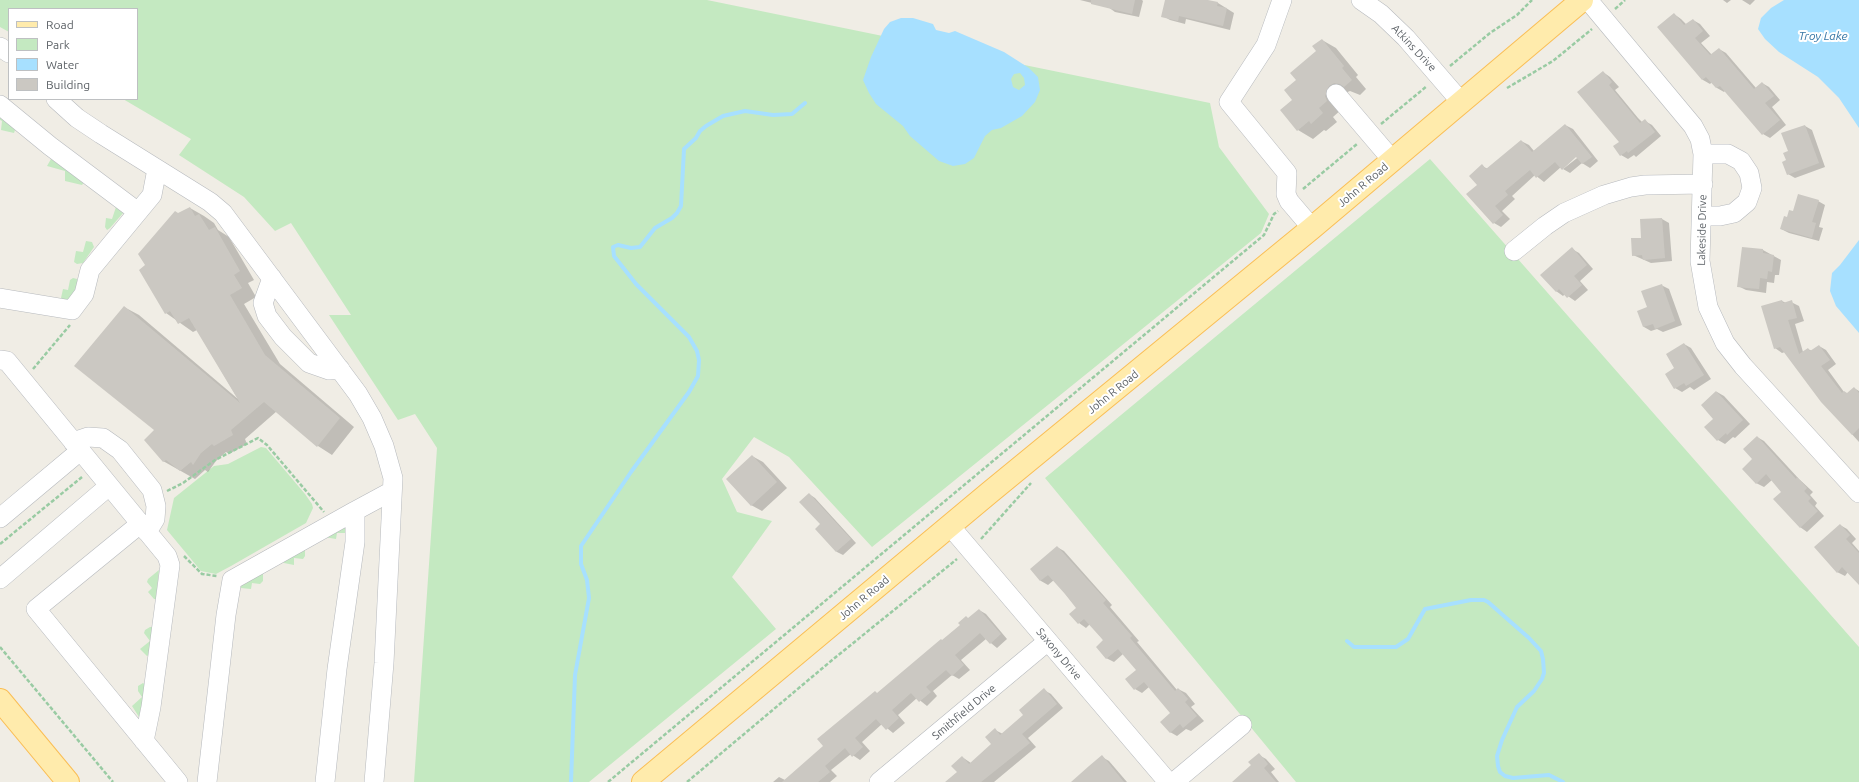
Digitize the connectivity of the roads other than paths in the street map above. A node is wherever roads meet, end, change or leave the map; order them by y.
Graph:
1 (1282, 0) edge
2 (1361, 0) edge
3 (1582, 0) edge
4 (1588, 0) edge
5 (1336, 94) dead end
6 (57, 100) edge
7 (1462, 103) junction
8 (0, 105) edge
9 (1703, 154) junction
10 (1393, 161) junction
11 (157, 169) junction
12 (1703, 184) junction
13 (138, 212) junction
14 (1702, 216) junction
15 (1312, 228) junction
16 (1514, 251) dead end
17 (272, 278) junction
18 (0, 298) edge
19 (0, 360) edge
20 (340, 369) junction
21 (77, 447) junction
22 (110, 486) junction
23 (392, 491) junction
24 (1859, 493) edge
25 (355, 511) junction
26 (0, 518) edge
27 (950, 526) junction
28 (143, 528) junction
29 (0, 579) edge
30 (1048, 641) junction
31 (0, 700) edge
32 (1242, 725) dead end
33 (144, 741) junction
34 (68, 782) edge
35 (178, 782) edge
36 (206, 782) edge
37 (325, 782) edge
38 (374, 782) edge
39 (643, 782) edge
40 (879, 782) edge
41 (1168, 782) edge
42 (1174, 782) edge

1 - 15 street
2 - 7 street, Atkins Drive
3 - 7 main road, John R Road
4 - 9 street, Lakeside Drive
5 - 10 street
6 - 11 street
7 - 10 main road, John R Road
8 - 13 street
9 - 12 street, Lakeside Drive
9 - 14 street
10 - 15 main road, John R Road
11 - 13 street
11 - 17 street
12 - 14 street, Lakeside Drive
12 - 16 street
13 - 18 street
14 - 24 street, Lakeside Drive
15 - 27 main road, John R Road
17 - 20 street
17 - 20 street
19 - 21 street
20 - 23 street
21 - 22 street
21 - 26 street
21 - 28 street
22 - 28 street
22 - 29 street
23 - 25 street
23 - 38 street
25 - 36 street
25 - 37 street
27 - 30 street, Saxony Drive
27 - 39 main road, John R Road
28 - 33 street
28 - 33 street
30 - 40 street, Smithfield Drive
30 - 41 street, Saxony Drive
31 - 34 main road
32 - 42 street
33 - 35 street

